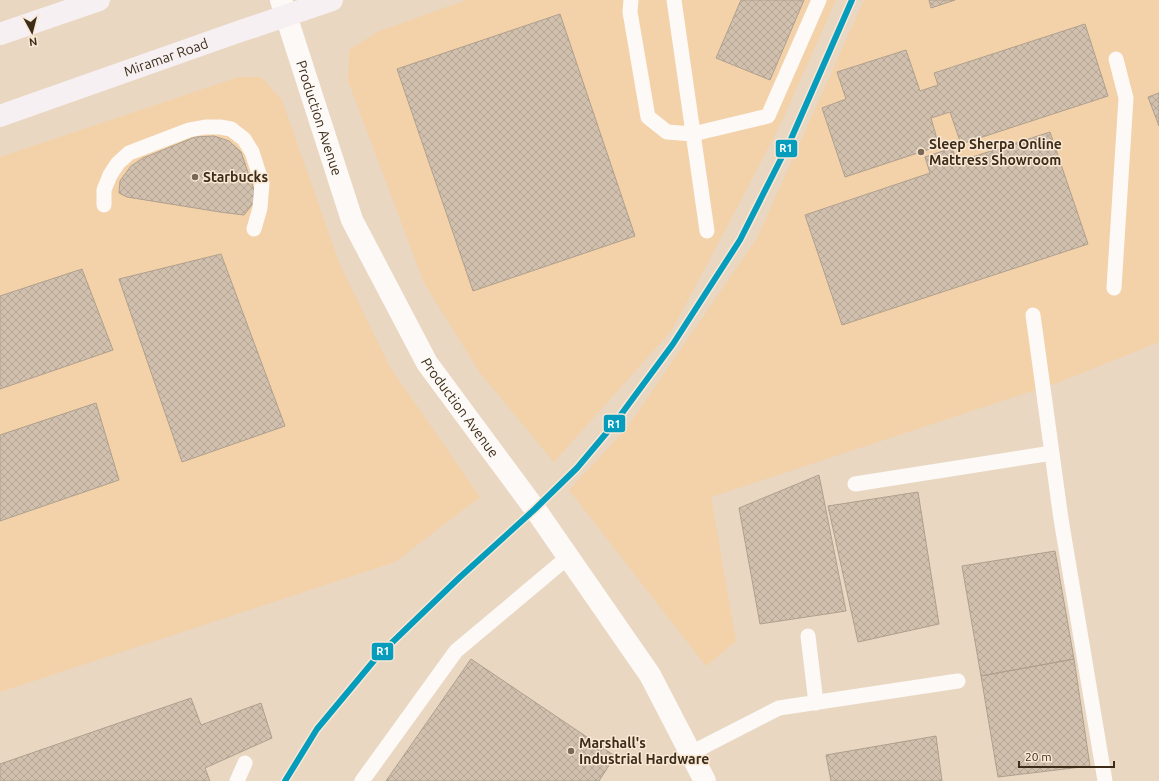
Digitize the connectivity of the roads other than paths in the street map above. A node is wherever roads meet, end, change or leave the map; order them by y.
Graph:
1 (99, 0) edge
2 (332, 0) edge
3 (631, 0) edge
4 (674, 0) edge
5 (819, 0) edge
6 (283, 7) edge
7 (0, 34) edge
8 (1116, 59) dead end
9 (0, 116) edge
10 (693, 134) junction
11 (104, 205) dead end
12 (254, 230) dead end
13 (707, 231) dead end
14 (1114, 288) dead end
15 (1033, 316) dead end
16 (1052, 453) junction
17 (855, 484) dead end
18 (568, 557) junction
19 (808, 636) dead end
20 (958, 680) dead end
21 (816, 703) junction
22 (691, 753) junction
23 (245, 763) dead end
24 (237, 781) edge
25 (362, 781) edge
26 (705, 781) edge
27 (1105, 781) edge

1 - 7 main road
2 - 6 main road, Miramar Road
3 - 10 lane
4 - 10 lane
5 - 10 lane
6 - 9 main road, Miramar Road
6 - 18 street, Production Avenue
8 - 14 lane
10 - 13 lane
11 - 12 lane
15 - 16 lane
16 - 17 lane
16 - 27 lane
18 - 22 street, Production Avenue
18 - 25 lane
19 - 21 lane
20 - 21 lane
21 - 22 lane
22 - 26 street, Production Avenue
23 - 24 lane

